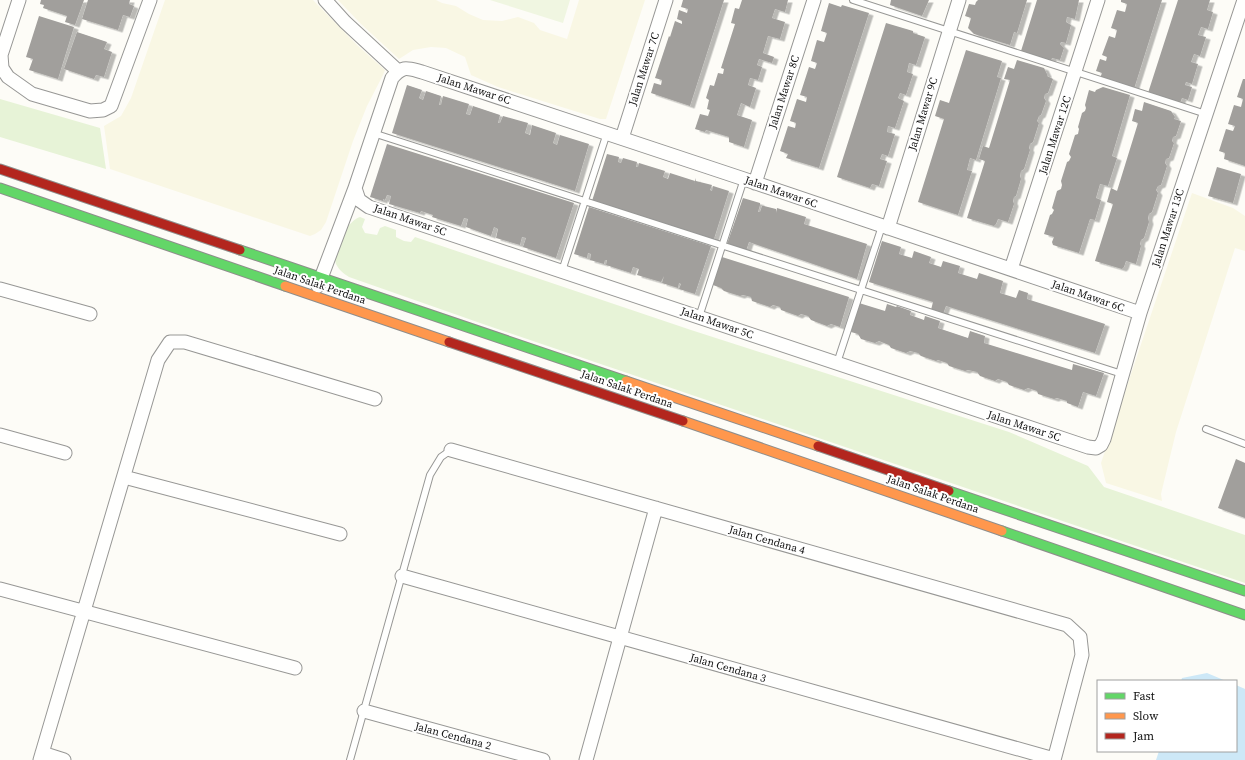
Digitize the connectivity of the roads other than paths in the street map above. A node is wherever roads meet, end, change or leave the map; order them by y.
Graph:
1 (19, 0) edge
2 (150, 0) edge
3 (325, 0) edge
4 (666, 0) edge
5 (814, 0) edge
6 (854, 0) edge
7 (959, 0) edge
8 (1098, 0) edge
9 (1244, 1) edge
10 (4, 31) edge
11 (949, 31) junction
12 (398, 70) junction
13 (1075, 72) junction
14 (1206, 114) junction
15 (373, 133) junction
16 (607, 133) junction
17 (622, 138) junction
18 (0, 169) edge
19 (750, 181) junction
20 (0, 188) edge
21 (355, 188) junction
22 (585, 202) junction
23 (885, 227) junction
24 (722, 246) junction
25 (1011, 270) junction
26 (562, 271) junction
27 (321, 278) junction
28 (0, 289) edge
29 (861, 290) junction
30 (314, 296) junction
31 (90, 314) dead end
32 (1140, 314) junction
33 (699, 317) junction
34 (837, 363) junction
35 (1122, 374) junction
36 (375, 399) dead end
37 (1206, 429) dead end
38 (0, 435) edge
39 (1245, 444) edge
40 (1088, 447) joint
41 (451, 450) joint
42 (65, 453) dead end
43 (124, 477) junction
44 (656, 508) junction
45 (340, 534) dead end
46 (402, 576) junction
47 (0, 589) edge
48 (1245, 591) edge
49 (84, 611) junction
50 (1245, 615) edge
51 (620, 637) junction
52 (295, 668) dead end
53 (364, 711) junction
54 (41, 756) edge
55 (1054, 759) edge
56 (64, 760) edge
57 (350, 760) edge
58 (543, 760) edge
59 (586, 760) edge

1 - 10 street
2 - 10 street
3 - 12 street
4 - 17 street, Jalan Mawar 7C
5 - 19 street, Jalan Mawar 8C
6 - 11 lane
7 - 11 street, Jalan Mawar 9C
8 - 13 street, Jalan Mawar 12C
9 - 14 street, Jalan Mawar 13C
11 - 13 lane
11 - 23 street, Jalan Mawar 9C
12 - 15 street
12 - 16 street, Jalan Mawar 6C
13 - 14 lane
13 - 25 street, Jalan Mawar 12C
14 - 32 street, Jalan Mawar 13C
15 - 21 street
15 - 22 lane
16 - 17 street, Jalan Mawar 6C
16 - 22 lane
17 - 19 street, Jalan Mawar 6C
18 - 27 street, Jalan Salak Perdana
19 - 23 street, Jalan Mawar 6C
19 - 24 lane
20 - 30 street, Jalan Salak Perdana
21 - 26 street, Jalan Mawar 5C
21 - 27 street
22 - 24 lane
22 - 26 lane
23 - 25 street, Jalan Mawar 6C
23 - 29 lane
24 - 29 lane
24 - 33 lane
25 - 32 street, Jalan Mawar 6C
26 - 33 street, Jalan Mawar 5C
27 - 30 street
27 - 48 street, Jalan Salak Perdana
28 - 31 street
29 - 34 lane
29 - 35 lane
30 - 50 street, Jalan Salak Perdana
32 - 35 street, Jalan Mawar 13C
33 - 34 street, Jalan Mawar 5C
34 - 40 street, Jalan Mawar 5C
35 - 40 street, Jalan Mawar 13C
36 - 43 street
37 - 39 lane
38 - 42 street
41 - 44 street, Jalan Cendana 4
41 - 46 lane
43 - 45 street
43 - 49 street
44 - 51 street
44 - 55 street, Jalan Cendana 4
46 - 51 street, Jalan Cendana 3
46 - 53 lane
47 - 49 street
49 - 52 street
49 - 54 street
51 - 55 street, Jalan Cendana 3
51 - 59 street
53 - 57 lane
53 - 58 street, Jalan Cendana 2
54 - 56 street

